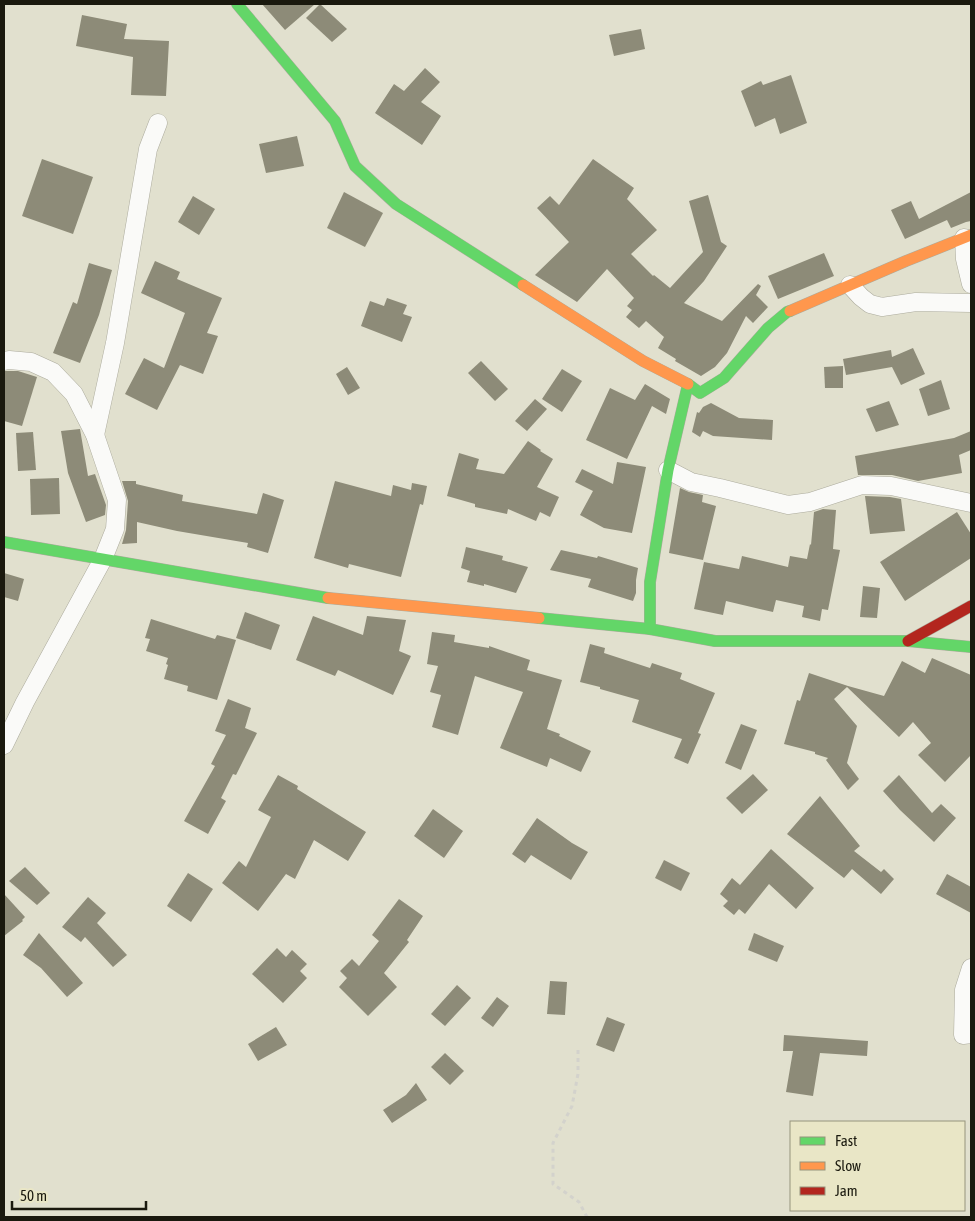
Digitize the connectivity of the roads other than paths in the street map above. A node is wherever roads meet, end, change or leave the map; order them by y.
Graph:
1 (237, 4) edge
2 (158, 123) dead end
3 (968, 237) edge
4 (971, 284) edge
5 (850, 285) junction
6 (971, 303) edge
7 (4, 361) edge
8 (688, 384) junction
9 (94, 436) junction
10 (668, 470) junction
11 (971, 503) edge
12 (4, 542) edge
13 (103, 559) junction
14 (971, 606) edge
15 (650, 629) junction
16 (908, 641) junction
17 (971, 646) edge
18 (4, 745) edge
19 (971, 968) edge
20 (971, 1034) edge

1 - 8 street
2 - 9 street
3 - 4 street
3 - 5 street
5 - 6 street
5 - 8 street
7 - 9 street
8 - 10 street
9 - 13 street
10 - 11 street
10 - 15 street
12 - 13 street
13 - 15 street
13 - 18 street
14 - 16 street
15 - 16 street
16 - 17 street
19 - 20 street

